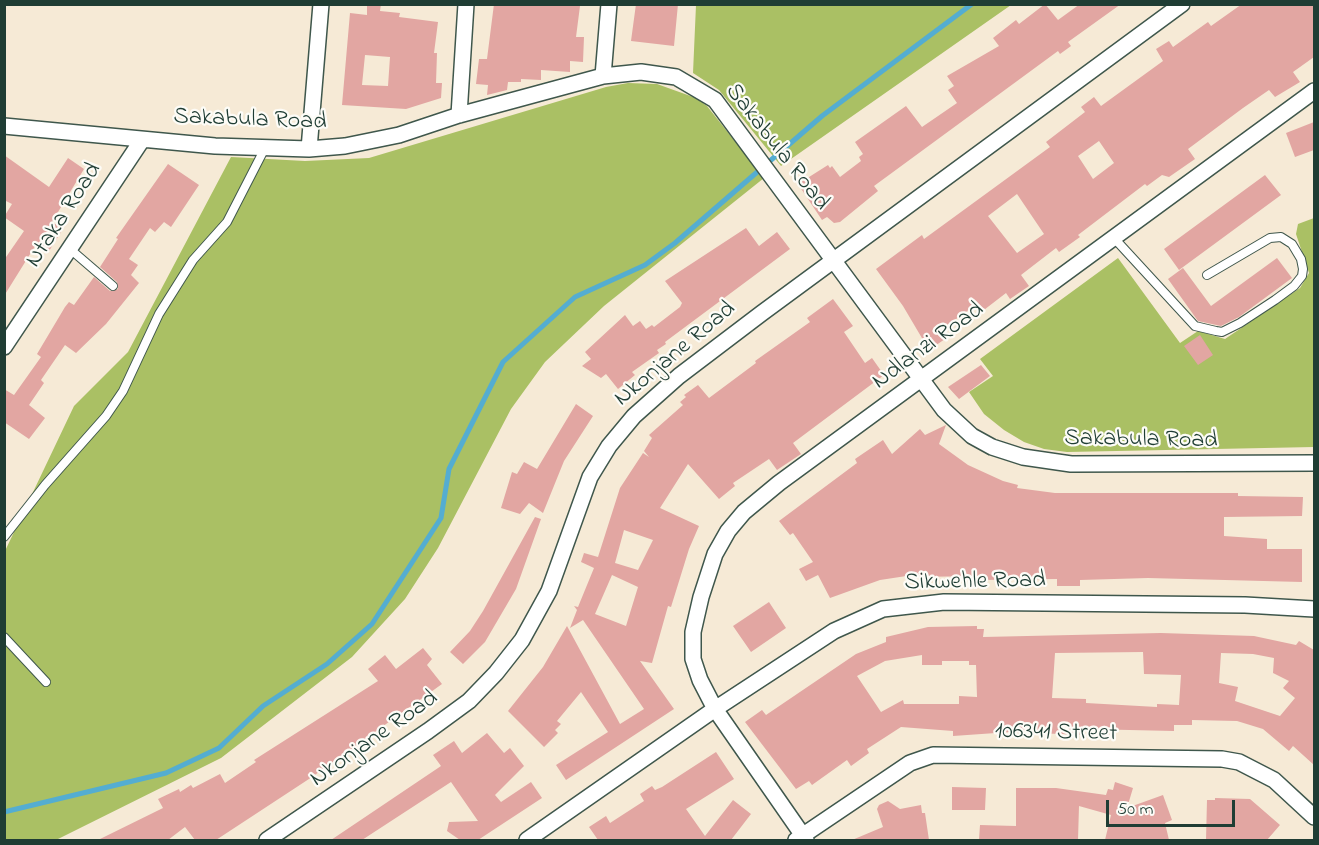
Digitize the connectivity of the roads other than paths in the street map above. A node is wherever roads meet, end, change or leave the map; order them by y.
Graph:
1 (321, 4) edge
2 (466, 4) edge
3 (609, 4) edge
4 (1182, 4) edge
5 (603, 76) junction
6 (1314, 91) edge
7 (459, 115) junction
8 (4, 126) edge
9 (142, 140) junction
10 (265, 148) junction
11 (309, 149) junction
12 (1114, 238) junction
13 (70, 249) junction
14 (834, 262) junction
15 (1207, 275) dead end
16 (113, 286) dead end
17 (4, 347) edge
18 (922, 380) junction
19 (1314, 463) edge
20 (4, 537) edge
21 (1314, 609) edge
22 (4, 637) edge
23 (46, 682) dead end
24 (715, 709) junction
25 (1314, 817) edge
26 (801, 839) edge
27 (267, 840) edge
28 (527, 840) edge

1 - 11 street
2 - 7 street
3 - 5 street
4 - 14 street, Nkonjane Road
5 - 7 street, Sakabula Road
5 - 14 street, Sakabula Road
6 - 12 street, Ndlanzi Road
7 - 11 street, Sakabula Road
8 - 9 street, Sakabula Road
9 - 10 street, Sakabula Road
9 - 13 street, Ntaka Road
10 - 11 street, Sakabula Road
10 - 20 lane
12 - 15 lane
12 - 18 street, Ndlanzi Road
13 - 16 lane
13 - 17 street, Ntaka Road
14 - 18 street, Sakabula Road
14 - 27 street, Nkonjane Road
18 - 19 street, Sakabula Road
18 - 24 street, Ndlanzi Road
21 - 24 street, Sikwehle Road
22 - 23 lane
24 - 26 street, 106341 Street
24 - 28 street, Sikwehle Road
25 - 26 street, 106341 Street

